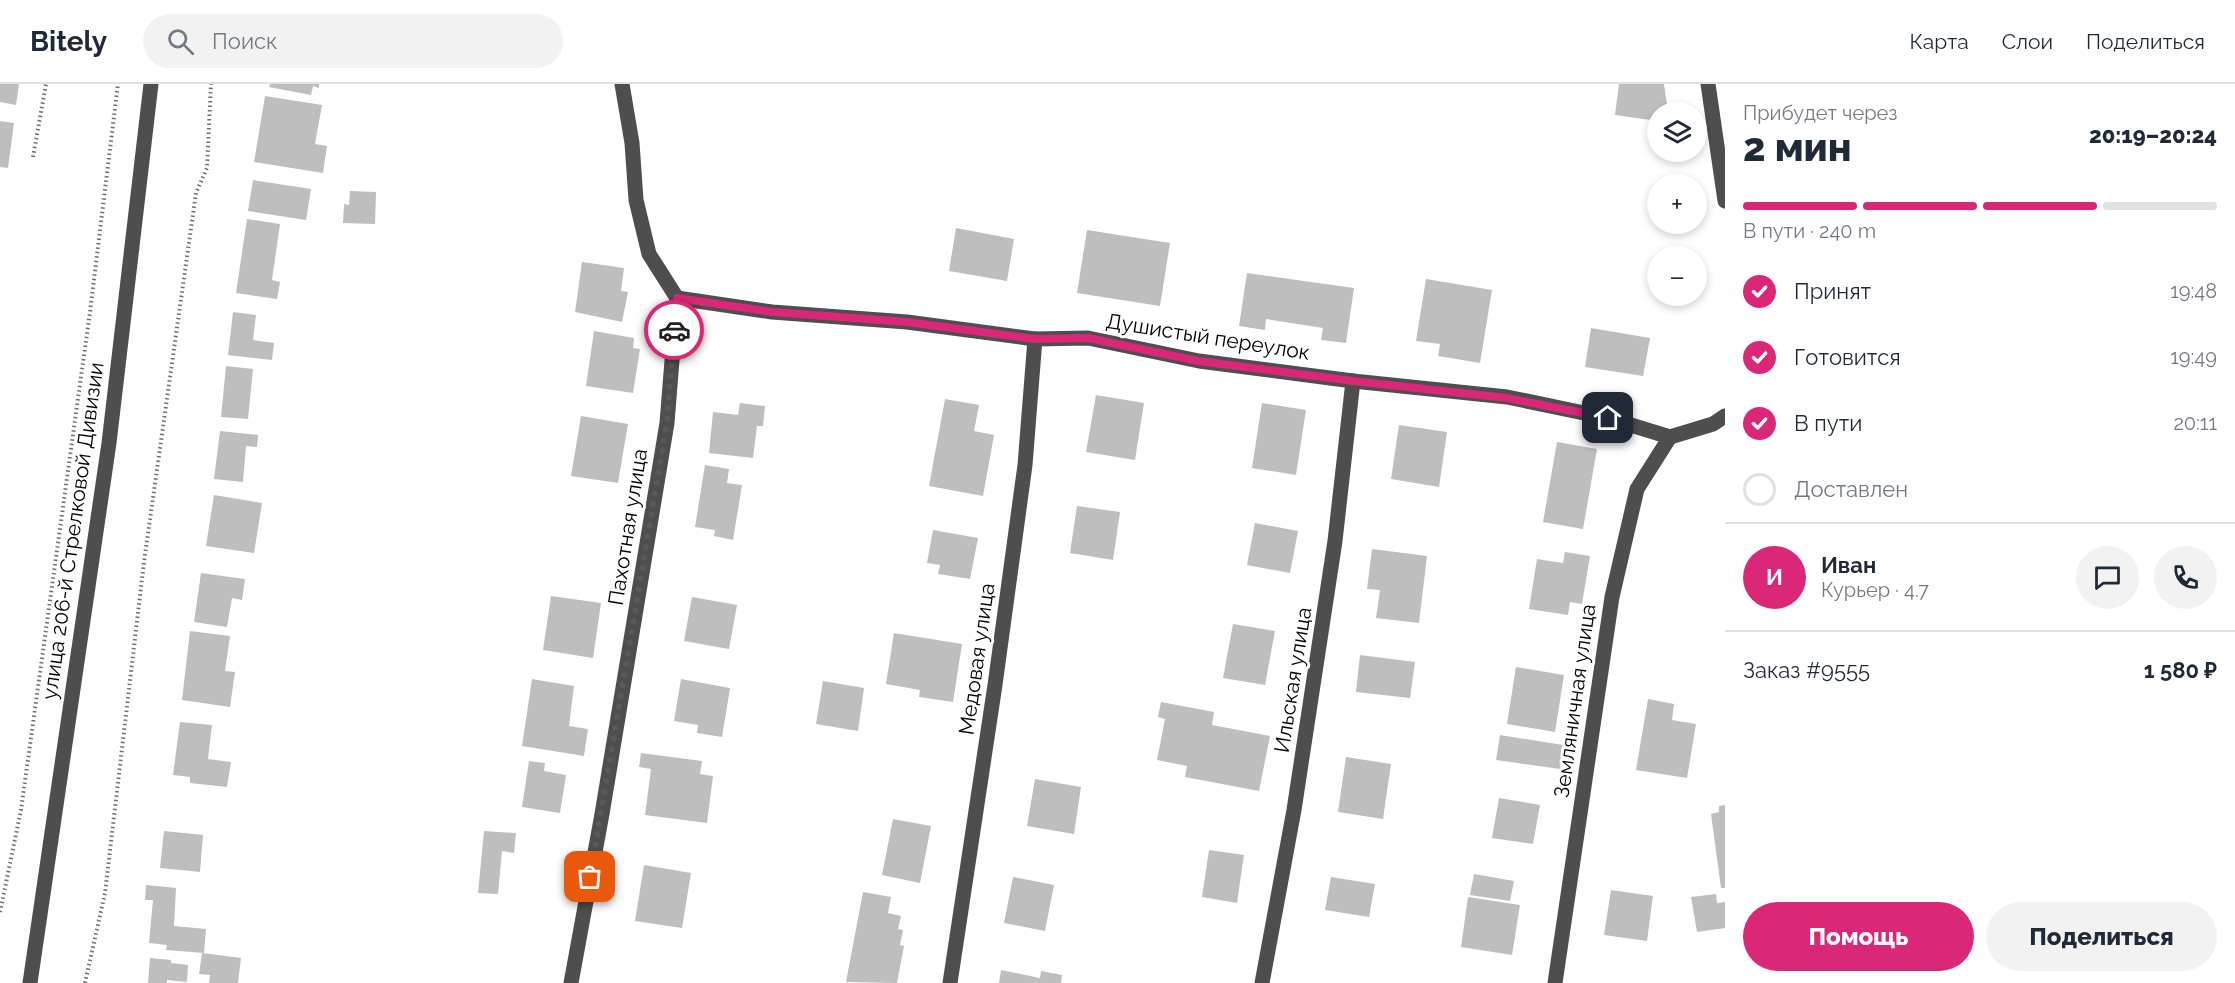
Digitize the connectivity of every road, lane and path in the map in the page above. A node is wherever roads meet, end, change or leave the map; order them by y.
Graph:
1 (46, 84) edge
2 (118, 84) edge
3 (151, 84) edge
4 (211, 84) edge
5 (622, 84) edge
6 (1708, 84) edge
7 (33, 157) dead end
8 (1725, 201) edge
9 (677, 298) junction
10 (1035, 339) junction
11 (1353, 381) junction
12 (1725, 416) edge
13 (1670, 437) junction
14 (0, 912) edge
15 (30, 983) edge
16 (85, 983) edge
17 (571, 983) edge
18 (950, 983) edge
19 (1262, 983) edge
20 (1555, 983) edge

1 - 7 path
2 - 14 path
3 - 15 street, улица 206-й Стрелковой Дивизии
4 - 16 path
5 - 9 street
6 - 8 street
9 - 10 street, Душистый переулок
9 - 17 street, Пахотная улица
10 - 11 street, Душистый переулок
10 - 18 street, Медовая улица
11 - 13 street, Душистый переулок
11 - 19 street, Ильская улица
12 - 13 street
13 - 20 street, Земляничная улица

